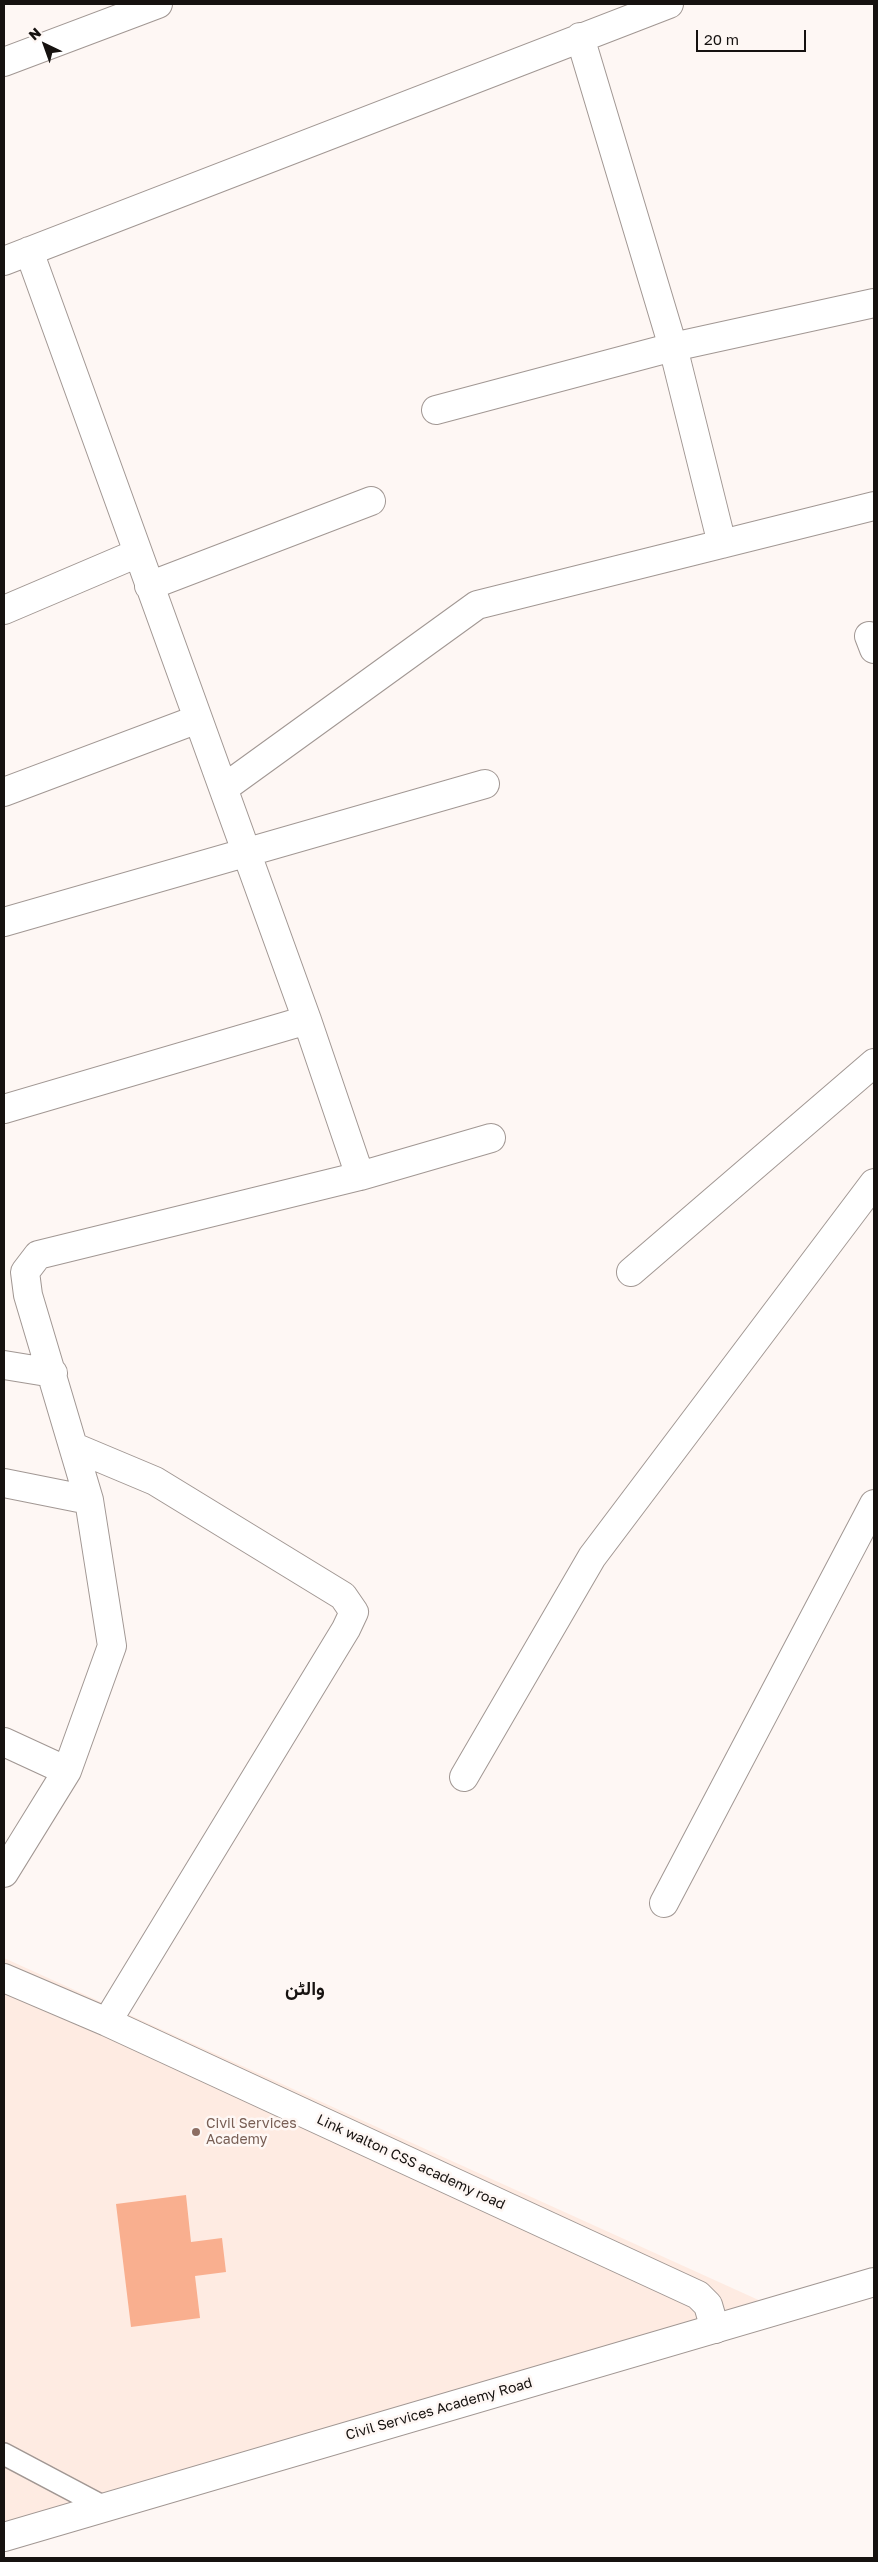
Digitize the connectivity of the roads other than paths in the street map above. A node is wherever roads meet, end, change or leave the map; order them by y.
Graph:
1 (158, 4) edge
2 (669, 4) edge
3 (580, 37) junction
4 (4, 62) edge
5 (29, 251) junction
6 (4, 261) edge
7 (874, 303) edge
8 (673, 347) junction
9 (436, 410) dead end
10 (371, 500) dead end
11 (874, 506) edge
12 (722, 544) junction
13 (138, 553) junction
14 (150, 586) junction
15 (4, 610) edge
16 (198, 719) junction
17 (485, 784) dead end
18 (224, 788) junction
19 (4, 792) edge
20 (246, 852) junction
21 (4, 922) edge
22 (307, 1020) junction
23 (874, 1063) edge
24 (4, 1109) edge
25 (491, 1138) dead end
26 (360, 1176) junction
27 (874, 1183) edge
28 (631, 1272) dead end
29 (4, 1365) edge
30 (53, 1373) junction
31 (74, 1447) junction
32 (4, 1483) edge
33 (88, 1500) junction
34 (874, 1504) edge
35 (4, 1742) edge
36 (67, 1771) junction
37 (464, 1777) dead end
38 (4, 1873) edge
39 (664, 1903) dead end
40 (4, 1978) edge
41 (107, 2022) junction
42 (874, 2282) edge
43 (715, 2329) junction
44 (4, 2454) edge
45 (104, 2507) junction
46 (4, 2537) edge

1 - 4 street
2 - 3 street
3 - 5 street
3 - 8 street
5 - 6 street
5 - 13 street
7 - 8 street
8 - 9 street
8 - 12 street
10 - 14 street
11 - 12 street
12 - 18 street
13 - 14 street
13 - 15 street
14 - 16 street
16 - 18 street
16 - 19 street
17 - 20 street
18 - 20 street
20 - 21 street
20 - 22 street
22 - 24 street
22 - 26 street
23 - 28 street
25 - 26 street
26 - 30 street
27 - 37 street
29 - 30 street
30 - 31 street
31 - 33 street
31 - 41 street
32 - 33 street
33 - 36 street
34 - 39 street
35 - 36 street
36 - 38 street
40 - 41 street, Link walton CSS academy road
41 - 43 street, Link walton CSS academy road
42 - 43 street, Civil Services Academy Road
43 - 45 street, Civil Services Academy Road
44 - 45 lane
45 - 46 street, Civil Services Academy Road

